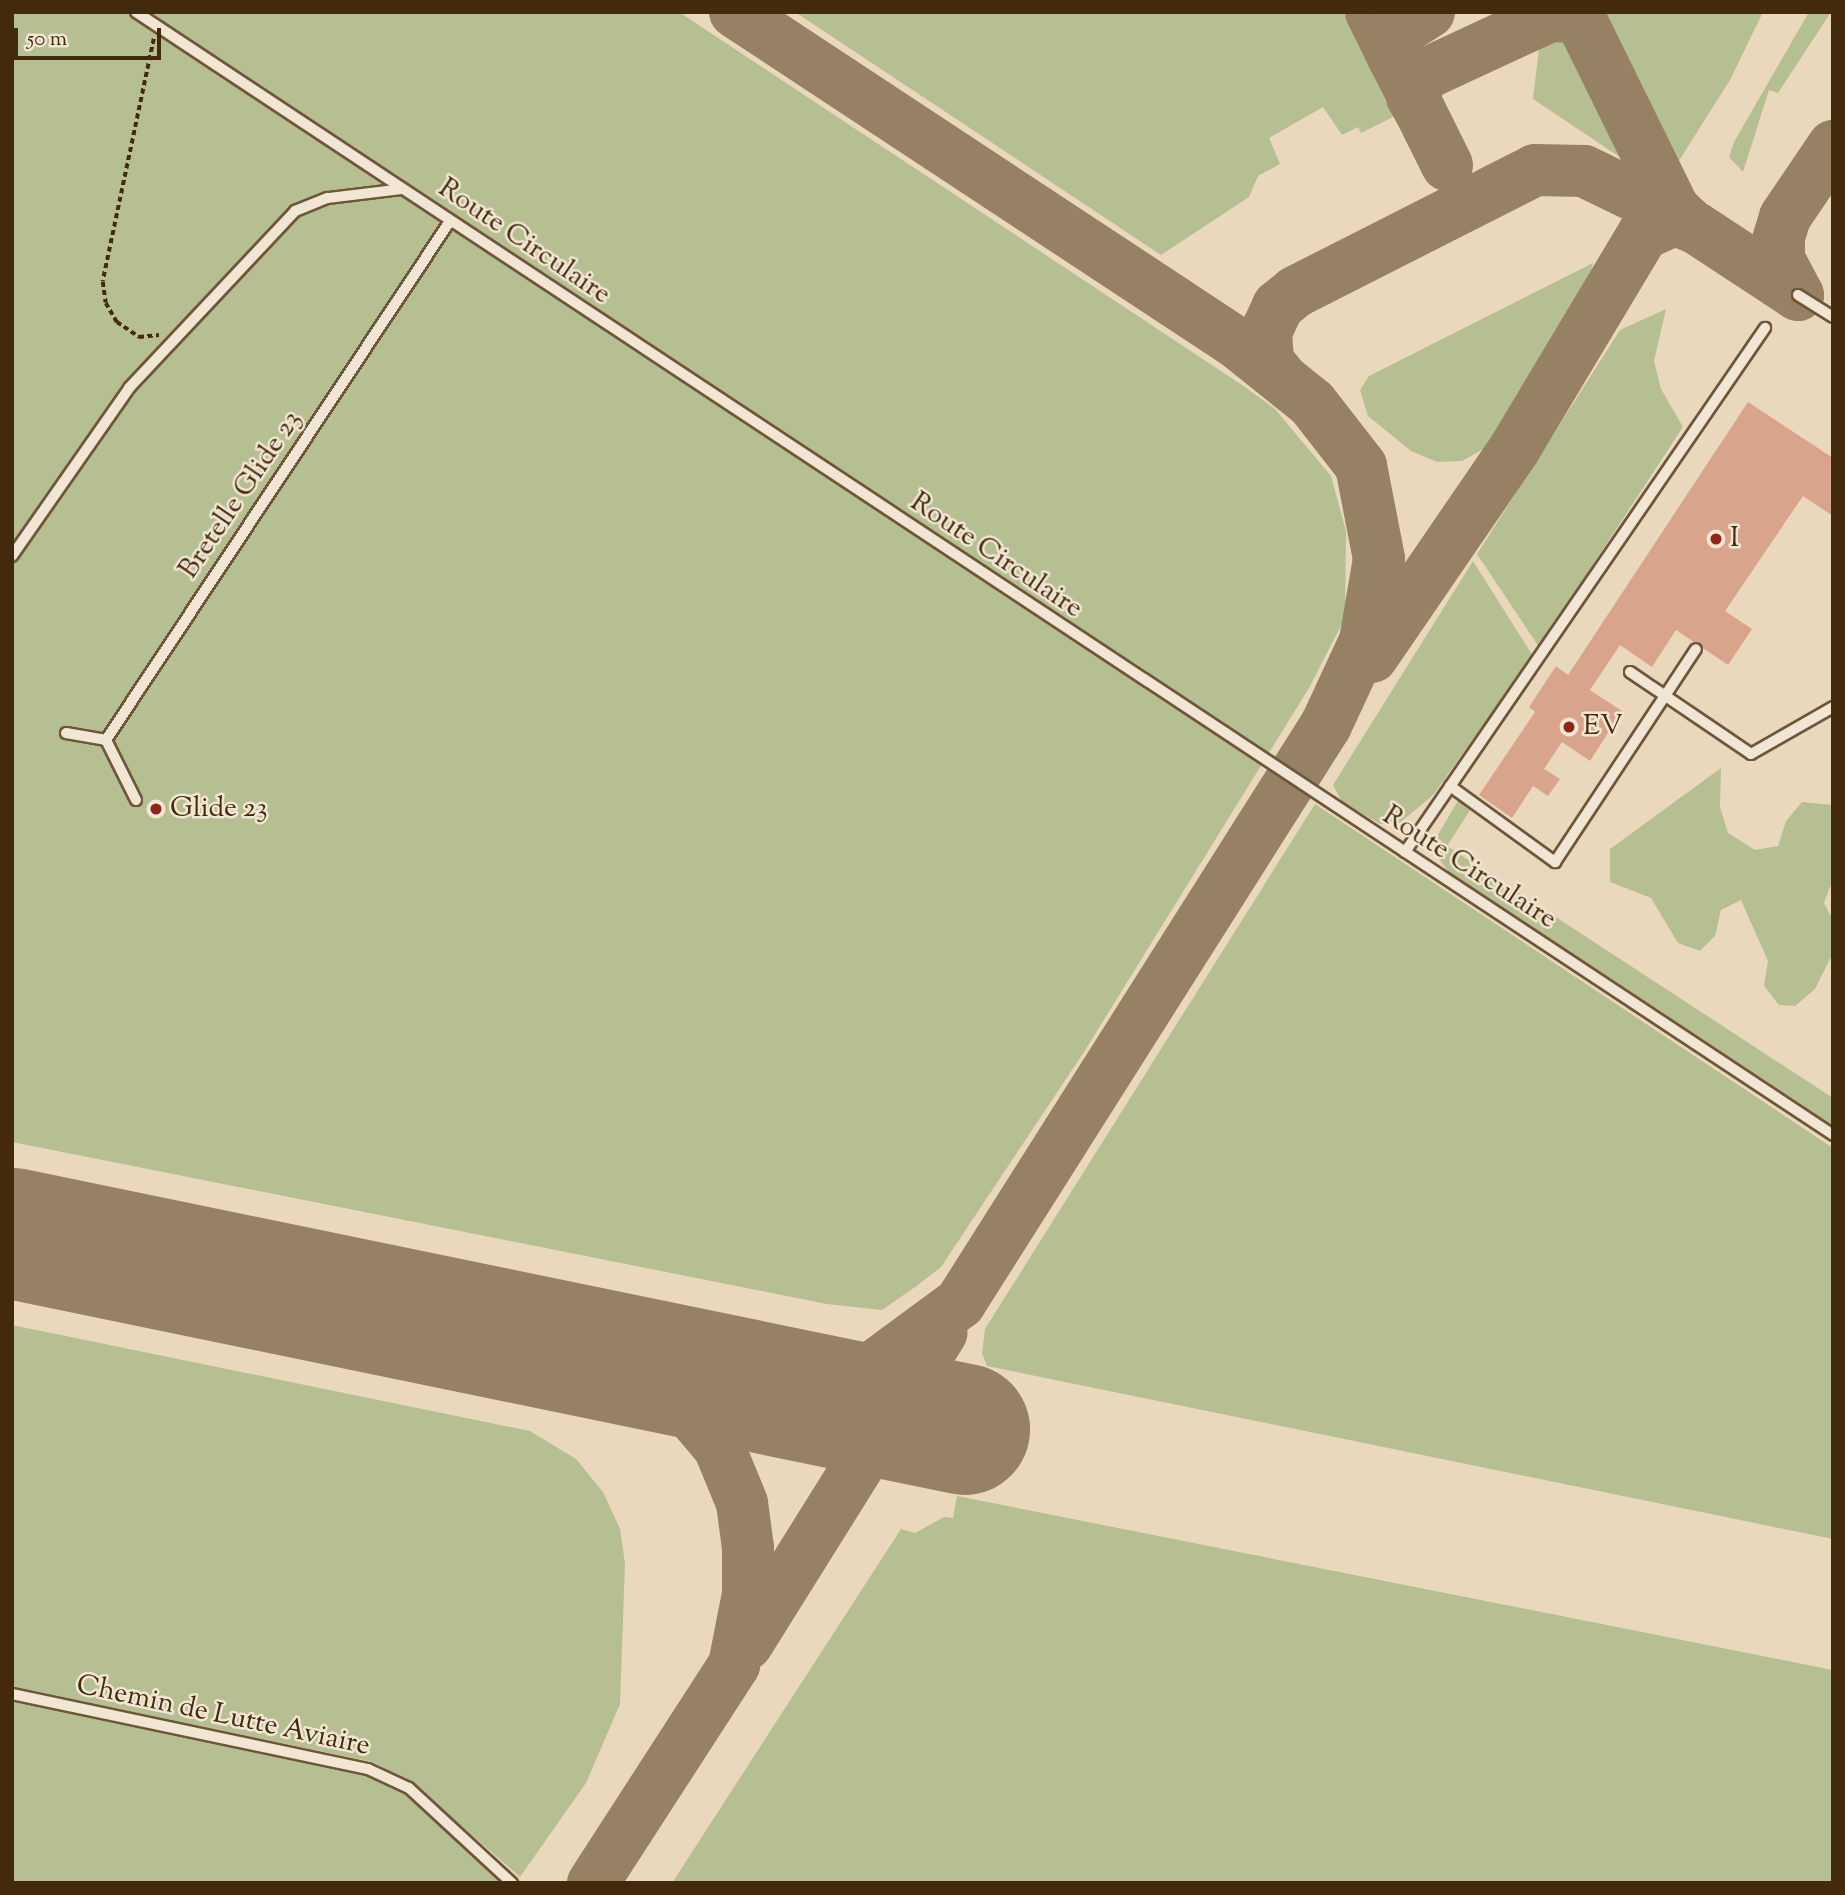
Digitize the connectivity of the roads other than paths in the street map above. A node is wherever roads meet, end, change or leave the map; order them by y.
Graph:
1 (135, 12) edge
2 (402, 189) junction
3 (450, 221) junction
4 (1798, 295) dead end
5 (1833, 317) edge
6 (1765, 328) dead end
7 (12, 556) edge
8 (1696, 649) dead end
9 (1630, 673) dead end
10 (1665, 696) junction
11 (1833, 707) edge
12 (66, 733) dead end
13 (106, 740) junction
14 (1450, 786) junction
15 (135, 800) dead end
16 (1405, 852) junction
17 (1833, 1135) edge
18 (12, 1694) edge
19 (512, 1883) edge

1 - 2 lane, Route Circulaire
2 - 3 lane, Route Circulaire
2 - 7 lane
3 - 13 lane, Bretelle Glide 23
3 - 16 lane, Route Circulaire
4 - 5 lane
6 - 14 lane
8 - 10 lane
9 - 10 lane
10 - 11 lane
10 - 14 lane
12 - 13 lane
13 - 15 lane
14 - 16 lane
16 - 17 lane, Route Circulaire
18 - 19 lane, Chemin de Lutte Aviaire

